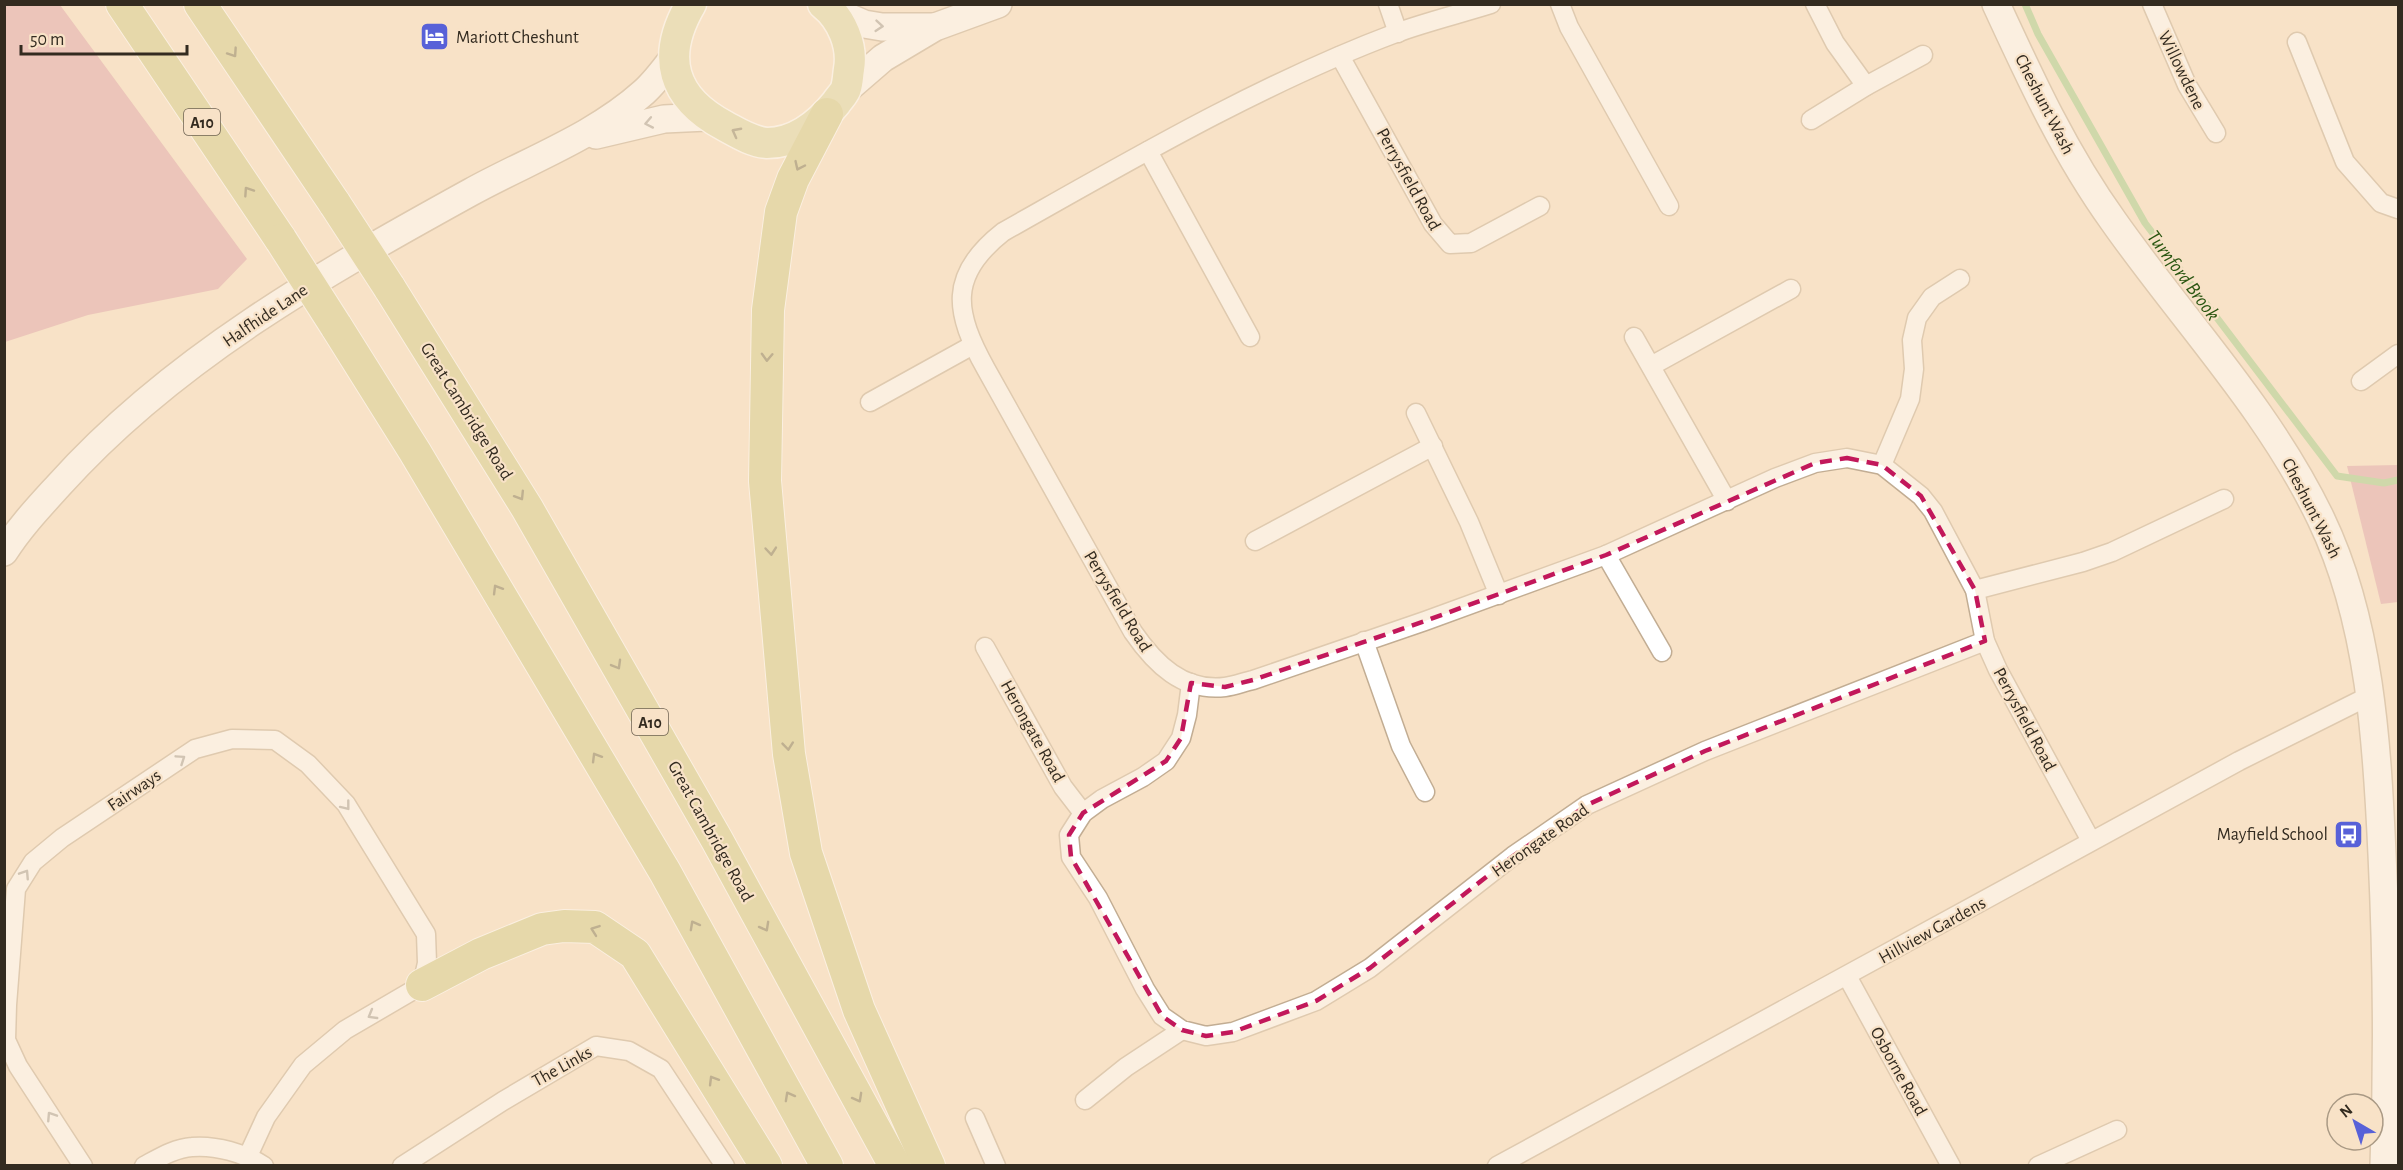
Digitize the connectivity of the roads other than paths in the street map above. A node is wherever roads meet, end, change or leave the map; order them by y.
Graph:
1 (122, 4) edge
2 (200, 4) edge
3 (690, 4) edge
4 (998, 4) edge
5 (1388, 4) edge
6 (1491, 4) edge
7 (1560, 4) edge
8 (1815, 4) edge
9 (1996, 4) edge
10 (2152, 4) edge
11 (825, 6) edge
12 (935, 27) junction
13 (1398, 33) junction
14 (2297, 42) dead end
15 (1923, 55) dead end
16 (1340, 56) junction
17 (673, 58) junction
18 (1866, 86) junction
19 (846, 90) junction
20 (827, 114) junction
21 (707, 117) junction
22 (1811, 120) dead end
23 (2216, 133) dead end
24 (574, 140) junction
25 (1148, 151) junction
26 (1540, 206) dead end
27 (1669, 206) dead end
28 (2398, 209) edge
29 (1960, 279) dead end
30 (1791, 289) dead end
31 (1250, 337) dead end
32 (1634, 337) dead end
33 (973, 345) junction
34 (2398, 354) edge
35 (1652, 366) junction
36 (2361, 381) dead end
37 (870, 402) dead end
38 (1416, 413) dead end
39 (1433, 446) junction
40 (1882, 465) junction
41 (2224, 499) dead end
42 (1727, 501) junction
43 (1255, 541) dead end
44 (4, 552) edge
45 (1606, 555) junction
46 (1975, 590) junction
47 (1499, 595) junction
48 (1364, 641) junction
49 (1984, 641) junction
50 (985, 647) dead end
51 (1662, 652) dead end
52 (1191, 683) junction
53 (2369, 696) junction
54 (1425, 792) dead end
55 (1083, 813) junction
56 (2091, 841) junction
57 (1847, 976) junction
58 (422, 985) junction
59 (1182, 1030) junction
60 (1085, 1100) dead end
61 (975, 1118) dead end
62 (2117, 1130) dead end
63 (256, 1161) edge
64 (83, 1166) edge
65 (144, 1166) edge
66 (402, 1166) edge
67 (724, 1166) edge
68 (766, 1166) edge
69 (827, 1166) edge
70 (895, 1166) edge
71 (930, 1166) edge
72 (996, 1166) edge
73 (1497, 1166) edge
74 (1951, 1166) edge
75 (2038, 1166) edge
76 (2384, 1166) edge

69 -> 1 highway, A10, bridge
2 -> 70 highway, Great Cambridge Road / A10, bridge
3 - 17 main road
4 - 12 main road
5 - 13 street
6 - 13 street, Perrysfield Road
7 - 27 street
8 - 18 street
9 - 53 main road, Cheshunt Wash
10 - 23 street, Willowdene
11 -> 12 main road
11 - 19 main road
12 - 19 main road
13 - 16 street, Perrysfield Road
14 - 28 street
15 - 18 street
16 - 25 street, Perrysfield Road
16 - 26 street, Perrysfield Road
17 - 21 main road
17 - 24 main road, Halfhide Lane
18 - 22 street
19 - 20 main road
20 -> 21 main road
20 -> 71 highway
21 -> 24 main road, Halfhide Lane
24 - 44 main road, Halfhide Lane
25 - 31 street
25 - 33 street, Perrysfield Road
29 - 40 street
30 - 35 street
32 - 35 street
33 - 37 street
33 - 52 street, Perrysfield Road
34 - 36 street
35 - 42 street
38 - 39 street
39 - 43 street
39 - 47 street
40 - 42 street, Perrysfield Road
40 - 46 street, Perrysfield Road
41 - 46 street
42 - 45 street, Perrysfield Road
45 - 47 street, Perrysfield Road
45 - 51 street
46 - 49 street, Perrysfield Road
47 - 48 street, Perrysfield Road
48 - 52 street, Perrysfield Road
48 - 54 street
49 - 56 street, Perrysfield Road
49 - 59 street, Herongate Road
50 - 55 street, Herongate Road
52 - 55 street, Herongate Road
53 - 56 street, Hillview Gardens
53 - 76 main road, Cheshunt Wash
55 - 59 street, Herongate Road
56 - 57 street, Hillview Gardens
57 - 73 street, Hillview Gardens
57 - 74 street, Osborne Road
58 -> 63 street
64 -> 58 street, Fairways
68 -> 58 highway
59 - 60 street
61 - 72 street
62 - 75 street
63 - 65 street
66 - 67 street, The Links

